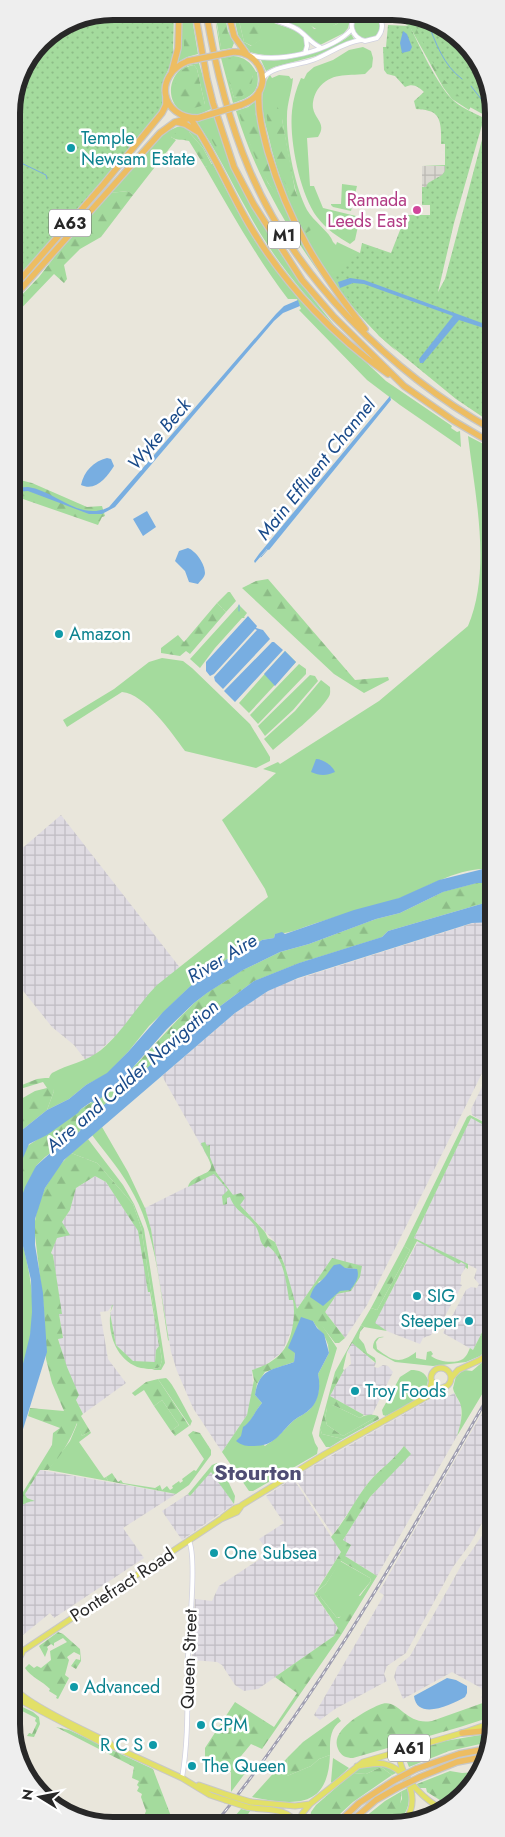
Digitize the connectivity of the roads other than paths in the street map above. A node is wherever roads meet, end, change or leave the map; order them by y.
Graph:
1 (179, 20) edge
2 (196, 20) edge
3 (208, 20) edge
4 (230, 20) edge
5 (273, 20) edge
6 (353, 20) edge
7 (381, 20) edge
8 (352, 29) junction
9 (306, 37) junction
10 (361, 40) junction
11 (320, 47) junction
12 (305, 53) junction
13 (247, 54) junction
14 (172, 71) junction
15 (262, 79) junction
16 (260, 91) junction
17 (166, 97) junction
18 (190, 118) junction
19 (175, 122) junction
20 (200, 133) junction
21 (20, 280) edge
22 (20, 290) edge
23 (378, 345) junction
24 (404, 386) junction
25 (485, 425) edge
26 (485, 439) edge
27 (485, 1356) edge
28 (463, 1367) junction
29 (440, 1368) junction
30 (450, 1379) junction
31 (432, 1381) junction
32 (444, 1387) junction
33 (421, 1400) junction
34 (189, 1541) junction
35 (24, 1651) junction
36 (20, 1653) edge
37 (20, 1658) edge
38 (20, 1693) edge
39 (20, 1700) edge
40 (485, 1725) edge
41 (485, 1731) edge
42 (462, 1733) junction
43 (112, 1746) junction
44 (408, 1748) junction
45 (482, 1749) edge
46 (479, 1758) edge
47 (357, 1766) junction
48 (182, 1778) junction
49 (249, 1804) junction
50 (310, 1804) junction
51 (436, 1805) edge
52 (409, 1815) edge
53 (292, 1817) edge
54 (301, 1817) edge
55 (344, 1817) edge
56 (356, 1817) edge

1 - 14 highway
2 - 24 highway, M1
3 - 23 highway, M1
4 - 13 highway
5 - 9 street
6 - 8 street
7 - 10 street
8 - 10 street
8 - 11 street
9 - 11 street
9 - 12 street
10 - 15 street
11 - 12 street
12 - 13 street
13 - 14 highway, bridge
13 - 15 highway
14 - 17 highway
15 - 16 highway
16 - 18 highway, bridge
16 - 23 highway, M1
17 - 18 highway
17 - 21 highway, A63
18 - 19 highway, A63
18 - 20 highway, M1
19 - 20 highway
19 - 22 highway, A63
20 - 24 highway, M1
23 - 25 highway, M1
24 - 26 highway, M1
27 - 28 main road
28 - 29 main road
28 - 30 main road
29 - 30 main road
29 - 31 main road
30 - 32 main road
31 - 32 main road
31 - 33 main road
32 - 33 main road, Pontefract Road
33 - 34 main road, Pontefract Road
34 - 35 main road, Pontefract Road
34 - 48 street, Queen Street
35 - 36 main road, Pontefract Road
35 - 37 main road
38 - 43 main road
39 - 43 main road
40 - 42 main road, A61
41 - 42 highway
42 - 44 main road, A61
43 - 48 main road
44 - 47 main road, A61
44 - 51 main road, A61
45 - 55 highway, bridge
46 - 56 highway, bridge
47 - 50 main road, A61
47 - 52 main road, A61
48 - 49 main road, bridge
49 - 50 main road
49 - 53 main road
50 - 54 main road, A61

